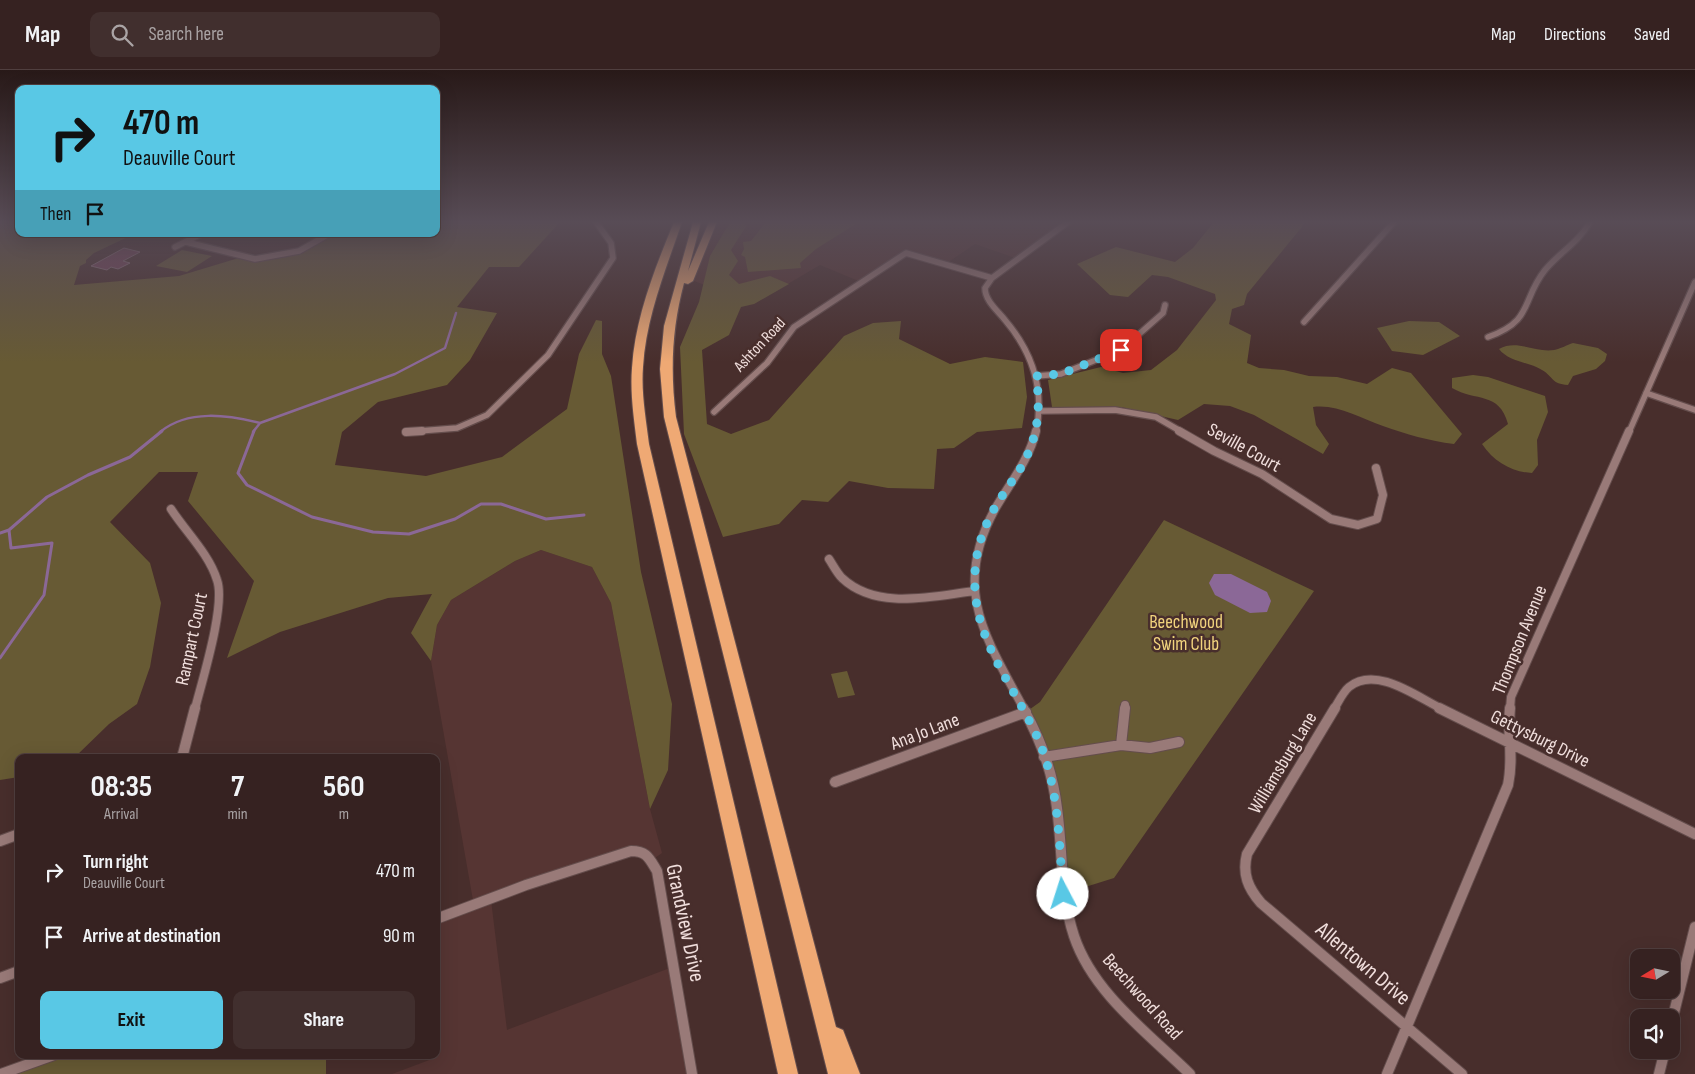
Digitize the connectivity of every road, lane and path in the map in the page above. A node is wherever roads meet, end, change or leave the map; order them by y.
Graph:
1 (661, 268) edge
2 (606, 269) edge
3 (683, 269) edge
4 (692, 269) edge
5 (882, 269) edge
6 (961, 269) edge
7 (1004, 269) edge
8 (1353, 269) edge
9 (1546, 269) edge
10 (992, 278) junction
11 (1695, 282) edge
12 (1165, 305) dead end
13 (1304, 322) dead end
14 (1488, 337) dead end
15 (666, 340) junction
16 (1036, 376) junction
17 (1646, 393) junction
18 (1695, 410) edge
19 (1039, 411) junction
20 (714, 412) dead end
21 (406, 432) dead end
22 (1376, 468) dead end
23 (171, 509) dead end
24 (829, 559) dead end
25 (975, 591) junction
26 (1369, 679) joint
27 (1125, 705) dead end
28 (1026, 712) junction
29 (1179, 742) dead end
30 (1512, 744) junction
31 (1121, 745) junction
32 (183, 754) edge
33 (1044, 757) junction
34 (835, 782) dead end
35 (1695, 834) edge
36 (15, 835) edge
37 (0, 841) edge
38 (1245, 878) joint
39 (440, 918) edge
40 (1695, 927) edge
41 (15, 973) edge
42 (0, 978) edge
43 (814, 980) junction
44 (1675, 1009) edge
45 (1407, 1027) junction
46 (43, 1059) edge
47 (1663, 1059) edge
48 (1, 1074) edge
49 (692, 1074) edge
50 (788, 1074) edge
51 (838, 1074) edge
52 (850, 1074) edge
53 (1190, 1074) edge
54 (1387, 1074) edge
55 (1462, 1074) edge
56 (1659, 1074) edge

1 - 50 highway
2 - 21 street
3 - 15 highway
4 - 15 highway
5 - 20 street, Ashton Road
6 - 10 street, Ashton Road
7 - 10 street
8 - 13 street
9 - 14 street
10 - 16 street, Beechwood Road
11 - 17 street, Thompson Avenue
12 - 16 street
15 - 43 highway
16 - 19 street, Beechwood Road
17 - 18 street
17 - 30 street, Thompson Avenue
19 - 22 street, Seville Court
19 - 25 street, Beechwood Road
23 - 32 street, Rampart Court
24 - 25 street
25 - 28 street, Beechwood Road
26 - 30 street, Gettysburg Drive
26 - 38 street, Williamsburg Lane
27 - 31 street
28 - 33 street, Beechwood Road
28 - 34 street, Ana Jo Lane
29 - 31 street
30 - 35 street, Gettysburg Drive
30 - 45 street, Thompson Avenue
31 - 33 street
33 - 53 street, Beechwood Road
36 - 37 street
38 - 45 street, Allentown Drive
39 - 49 street, Grandview Drive
40 - 44 street
41 - 42 street
43 - 51 highway
43 - 52 highway
45 - 54 street, Thompson Avenue
45 - 55 street, Allentown Drive
46 - 48 street
47 - 56 street

